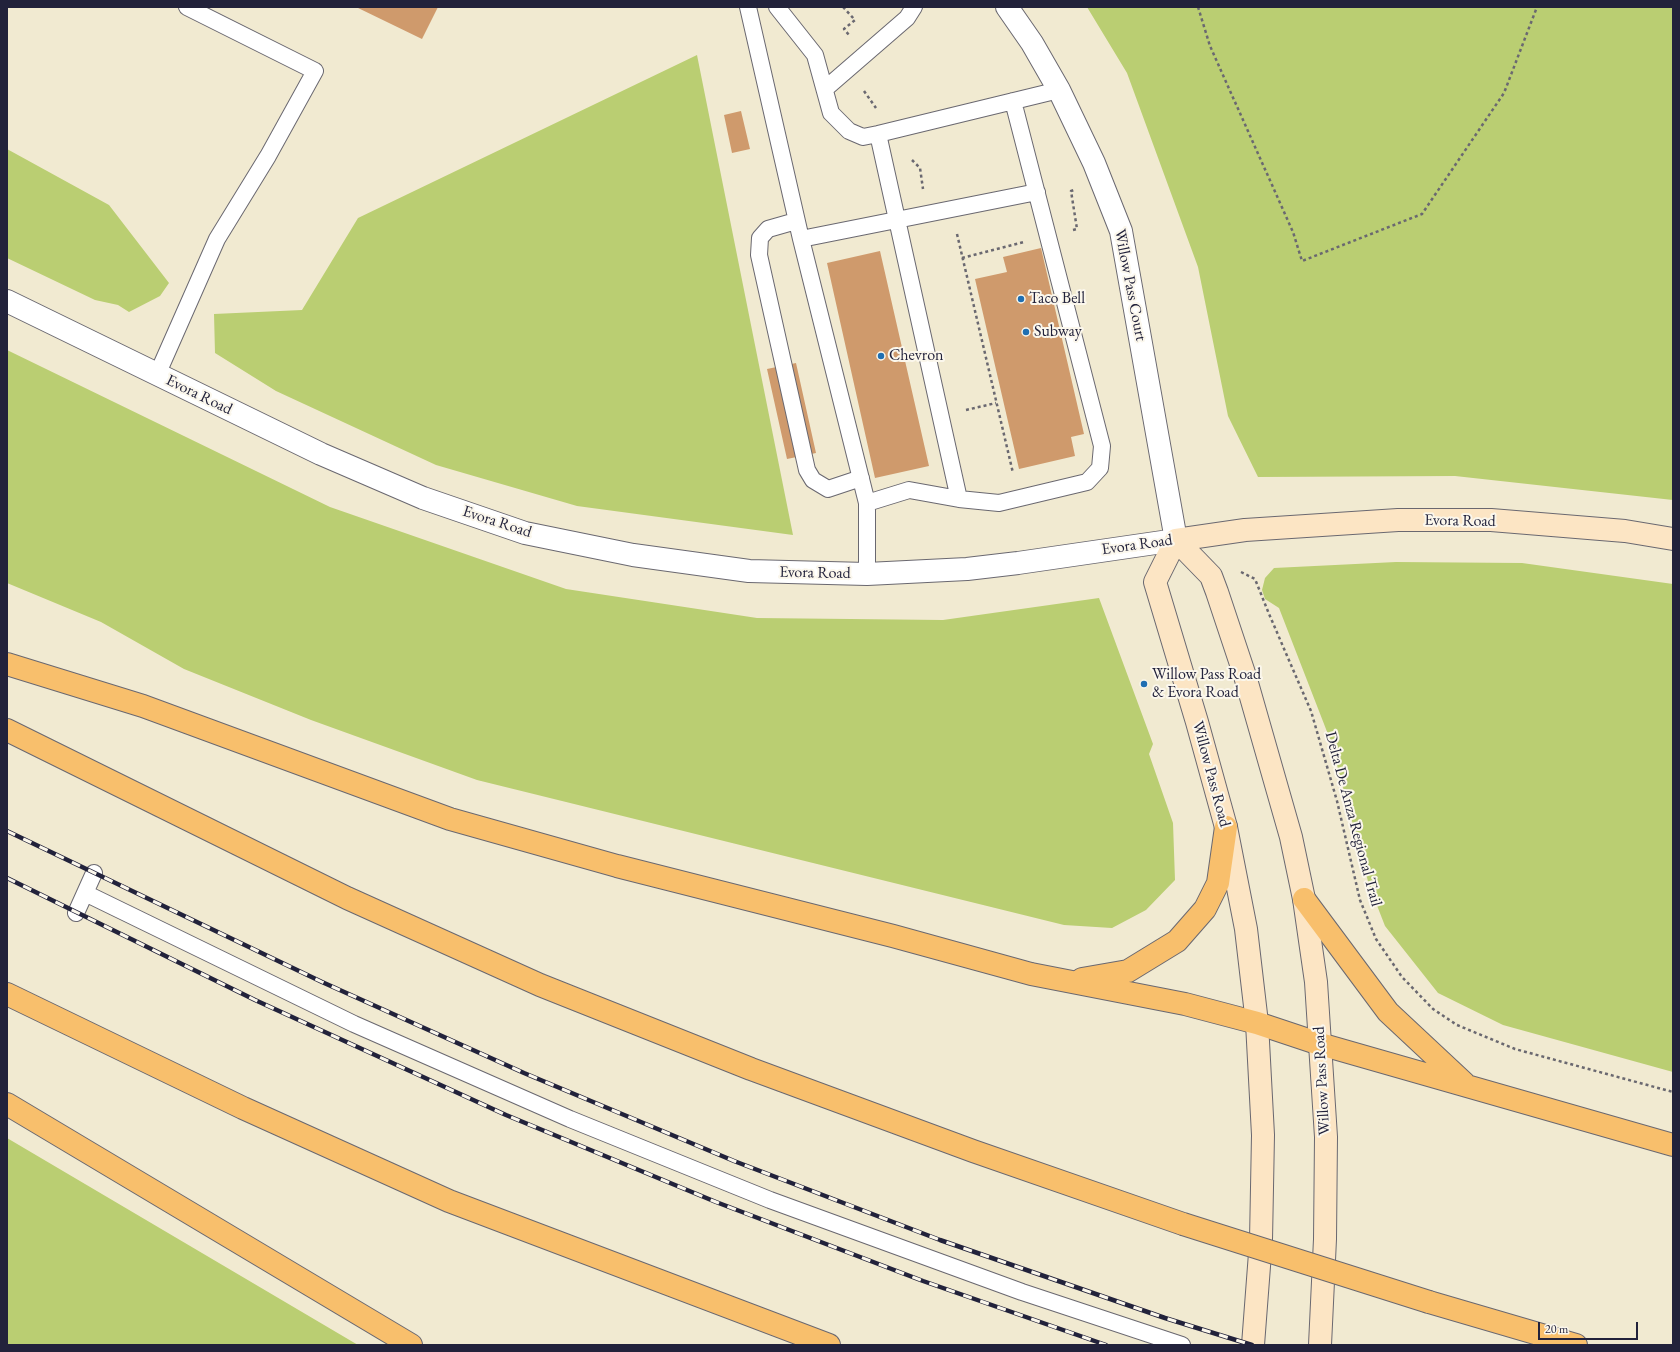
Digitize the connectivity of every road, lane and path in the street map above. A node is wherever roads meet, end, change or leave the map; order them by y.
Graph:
1 (187, 7) edge
2 (748, 7) edge
3 (777, 7) edge
4 (914, 7) edge
5 (1007, 7) edge
6 (1198, 7) edge
7 (1538, 7) edge
8 (825, 89) junction
9 (1059, 90) junction
10 (1013, 102) junction
11 (878, 134) junction
12 (1037, 192) junction
13 (897, 219) junction
14 (796, 222) junction
15 (801, 239) junction
16 (7, 301) edge
17 (157, 375) junction
18 (996, 403) dead end
19 (941, 416) junction
20 (861, 478) junction
21 (959, 499) junction
22 (867, 503) junction
23 (1673, 539) edge
24 (1176, 540) junction
25 (1236, 569) dead end
26 (867, 574) junction
27 (7, 664) edge
28 (7, 730) edge
29 (1226, 827) junction
30 (94, 873) dead end
31 (85, 893) junction
32 (1304, 899) junction
33 (76, 913) dead end
34 (1067, 982) junction
35 (7, 994) edge
36 (1257, 1023) junction
37 (1320, 1044) junction
38 (1466, 1085) junction
39 (1673, 1092) edge
40 (7, 1104) edge
41 (1673, 1145) edge
42 (411, 1345) edge
43 (829, 1345) edge
44 (1182, 1345) edge
45 (1253, 1345) edge
46 (1320, 1345) edge
47 (1576, 1345) edge

1 - 17 lane
2 - 14 lane
3 - 8 lane
4 - 8 lane
5 - 9 street, Willow Pass Court
6 - 7 path
8 - 11 lane
9 - 10 lane
9 - 24 street, Willow Pass Court
10 - 11 lane
10 - 12 lane
11 - 13 lane
12 - 13 lane
12 - 21 lane
13 - 15 lane
13 - 19 lane
14 - 15 lane
14 - 20 lane
15 - 20 lane
16 - 17 street, Evora Road
17 - 26 street, Evora Road
18 - 19 path
19 - 21 lane
20 - 22 lane
21 - 22 lane
22 - 26 lane
23 - 24 street, Evora Road
24 - 26 street, Evora Road
24 - 29 street, Willow Pass Road
24 - 32 street, Willow Pass Road
25 - 39 path, Delta De Anza Regional Trail
27 - 34 highway
28 - 47 highway, bridge
29 - 34 highway
29 - 36 street, Willow Pass Road
30 - 31 lane
31 - 33 lane
31 - 44 lane
32 - 37 street, Willow Pass Road
32 - 38 highway
34 - 36 highway
35 - 43 highway
36 - 37 highway
36 - 45 street, Willow Pass Road
37 - 38 highway
37 - 46 street, Willow Pass Road
38 - 41 highway
40 - 42 highway

